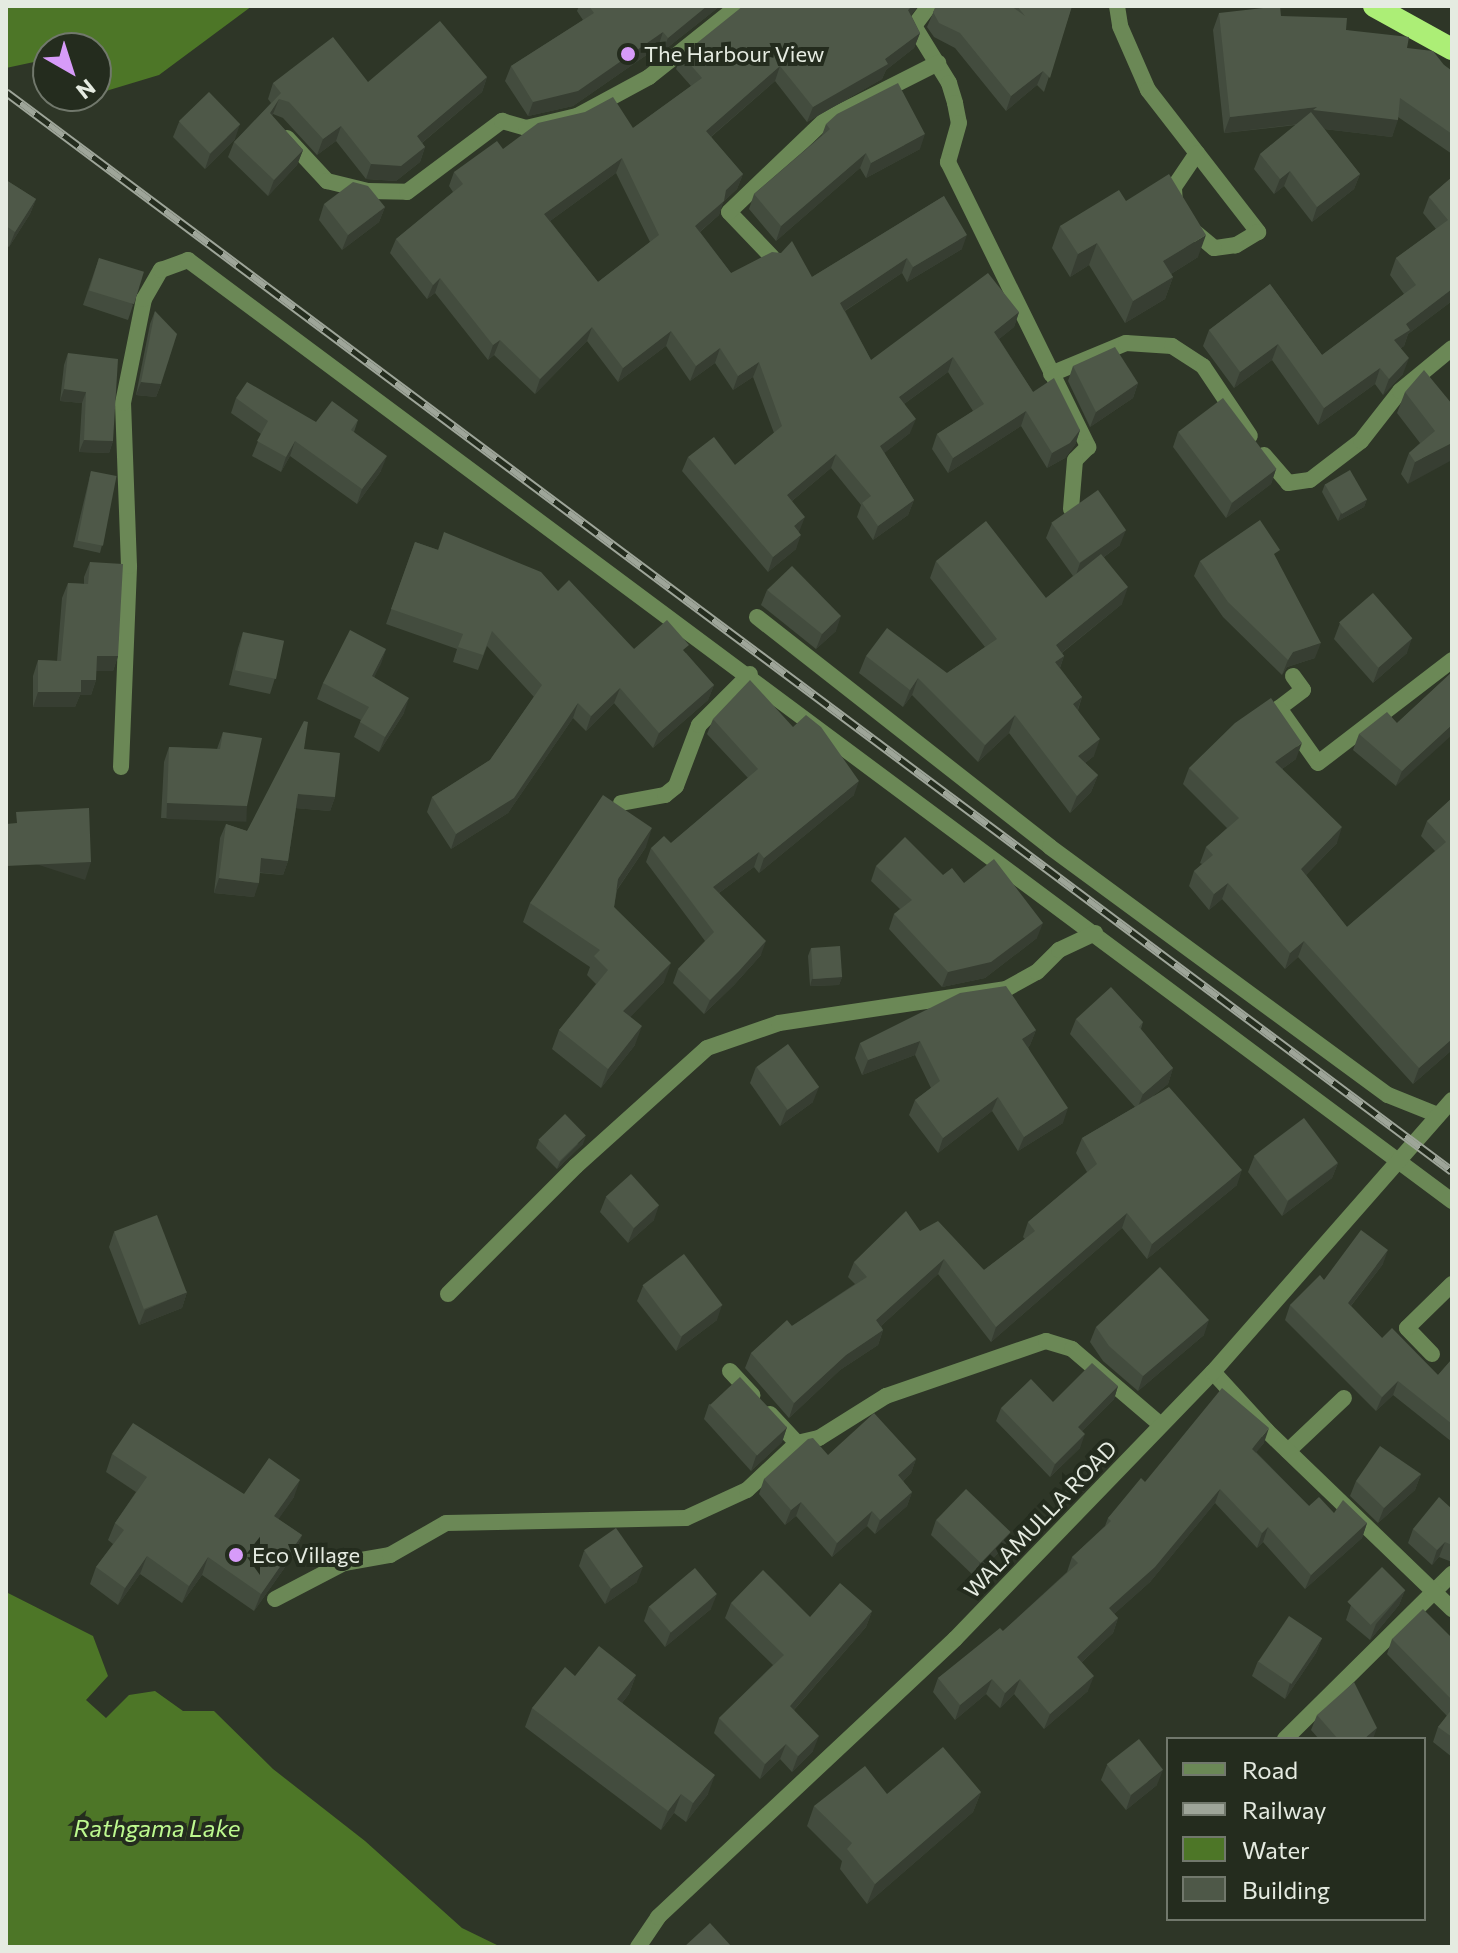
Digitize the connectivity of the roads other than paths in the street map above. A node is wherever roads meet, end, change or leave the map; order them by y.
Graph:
1 (738, 6) edge
2 (929, 6) edge
3 (1117, 6) edge
4 (1374, 6) edge
5 (1452, 49) edge
6 (938, 63) junction
7 (275, 125) edge
8 (1197, 153) junction
9 (772, 257) edge
10 (1452, 348) edge
11 (1051, 374) junction
12 (1071, 509) edge
13 (757, 617) dead end
14 (1452, 660) edge
15 (750, 674) junction
16 (1293, 676) dead end
17 (121, 767) dead end
18 (621, 803) edge
19 (1095, 933) junction
20 (1452, 1100) edge
21 (1438, 1115) junction
22 (1397, 1161) junction
23 (1452, 1201) edge
24 (1452, 1284) edge
25 (448, 1294) dead end
26 (1432, 1354) dead end
27 (730, 1371) dead end
28 (1213, 1372) junction
29 (1344, 1398) dead end
30 (1161, 1425) junction
31 (797, 1443) junction
32 (1288, 1451) junction
33 (1452, 1574) edge
34 (1433, 1592) junction
35 (275, 1599) edge
36 (1452, 1609) edge
37 (1287, 1737) edge
38 (638, 1947) edge

1 - 7 street
2 - 6 street
3 - 8 street
4 - 5 highway
6 - 9 street
6 - 11 street
8 - 8 street
10 - 11 street
11 - 12 street
13 - 21 street
14 - 16 street
15 - 17 street
15 - 18 street
15 - 19 street
19 - 22 street
19 - 25 street
20 - 21 street, WALAMULLA ROAD
21 - 22 street, WALAMULLA ROAD
22 - 23 street
22 - 28 street, WALAMULLA ROAD
24 - 26 street
27 - 31 street
28 - 30 street, WALAMULLA ROAD
28 - 32 street
29 - 32 street
30 - 31 street
30 - 38 street, WALAMULLA ROAD
31 - 35 street
32 - 34 street
33 - 34 street
34 - 36 street
34 - 37 street

